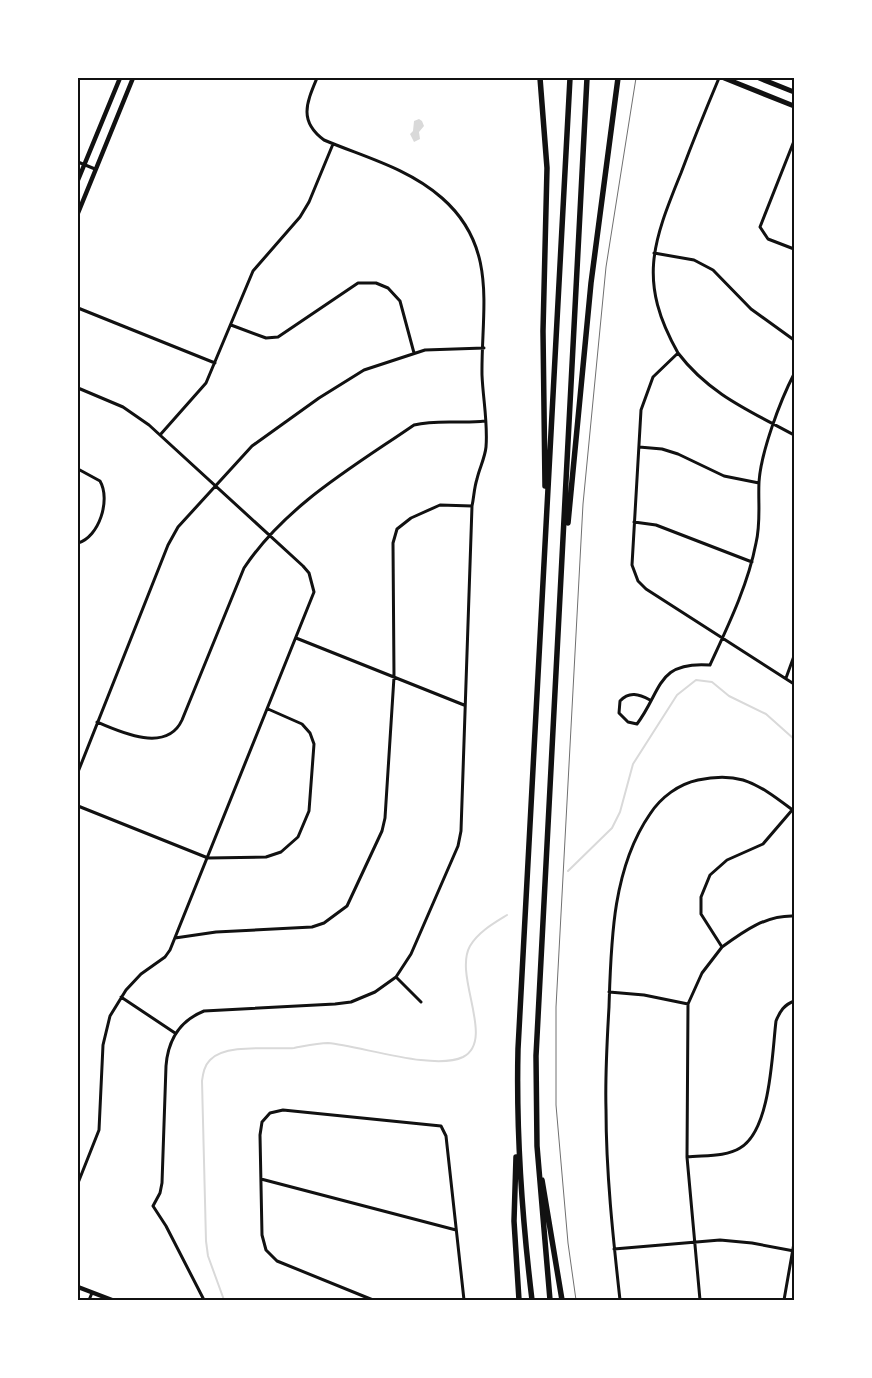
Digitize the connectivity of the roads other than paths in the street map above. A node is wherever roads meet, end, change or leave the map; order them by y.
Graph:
1 (120, 78) edge
2 (133, 78) edge
3 (317, 78) edge
4 (540, 78) edge
5 (570, 78) edge
6 (587, 78) edge
7 (620, 78) edge
8 (719, 78) edge
9 (724, 78) edge
10 (758, 78) edge
11 (794, 92) edge
12 (794, 106) edge
13 (794, 141) edge
14 (333, 144) junction
15 (78, 162) edge
16 (84, 164) junction
17 (95, 169) junction
18 (78, 180) edge
19 (78, 213) edge
20 (794, 249) edge
21 (654, 253) junction
22 (78, 308) edge
23 (231, 324) junction
24 (794, 340) edge
25 (484, 348) junction
26 (414, 353) junction
27 (678, 353) junction
28 (215, 363) junction
29 (794, 374) edge
30 (78, 388) edge
31 (485, 421) junction
32 (775, 424) junction
33 (160, 435) junction
34 (794, 435) edge
35 (639, 447) junction
36 (78, 469) edge
37 (759, 482) junction
38 (215, 485) junction
39 (472, 506) junction
40 (546, 518) junction
41 (634, 522) junction
42 (270, 536) junction
43 (78, 544) edge
44 (752, 562) junction
45 (560, 604) junction
46 (296, 638) junction
47 (722, 638) junction
48 (794, 656) edge
49 (394, 677) junction
50 (786, 678) junction
51 (794, 684) edge
52 (650, 700) junction
53 (464, 705) junction
54 (268, 709) junction
55 (97, 722) junction
56 (78, 772) edge
57 (78, 806) edge
58 (794, 810) edge
59 (208, 858) junction
60 (794, 916) edge
61 (176, 938) junction
62 (722, 947) junction
63 (396, 977) junction
64 (609, 992) junction
65 (121, 997) junction
66 (794, 1001) edge
67 (421, 1002) dead end
68 (688, 1004) junction
69 (175, 1032) junction
70 (517, 1122) junction
71 (537, 1146) junction
72 (687, 1157) junction
73 (261, 1179) junction
74 (78, 1183) edge
75 (456, 1230) junction
76 (695, 1241) junction
77 (794, 1243) edge
78 (614, 1249) junction
79 (794, 1251) edge
80 (78, 1287) edge
81 (92, 1292) junction
82 (365, 1299) edge
83 (89, 1300) edge
84 (112, 1300) edge
85 (204, 1300) edge
86 (373, 1300) edge
87 (464, 1300) edge
88 (519, 1300) edge
89 (532, 1300) edge
90 (550, 1300) edge
91 (562, 1300) edge
92 (620, 1300) edge
93 (700, 1300) edge
94 (784, 1300) edge

1 - 16 main road
2 - 17 main road
3 - 14 street
4 - 40 highway
5 - 40 highway
6 - 45 highway
7 - 45 highway
8 - 21 street
9 - 12 highway
10 - 11 highway
13 - 20 street
14 - 23 street
14 - 25 street
15 - 16 street
16 - 17 street
16 - 18 main road
17 - 19 main road
21 - 24 street
21 - 27 street
22 - 28 street
23 - 26 street
23 - 28 street
25 - 26 street
25 - 31 street
26 - 38 street
27 - 32 street
27 - 35 street
28 - 33 street
29 - 32 street
30 - 33 street
31 - 39 street
31 - 42 street
32 - 34 street
32 - 37 street
33 - 38 street
35 - 37 street
35 - 41 street
36 - 43 street
37 - 44 street
38 - 42 street
38 - 55 street
39 - 49 street
39 - 53 street
40 - 70 highway
41 - 44 street
41 - 47 street
42 - 46 street
42 - 55 street
44 - 47 street
45 - 71 highway
46 - 49 street
46 - 54 street
47 - 50 street
47 - 52 street
48 - 50 street
49 - 53 street
49 - 61 street
50 - 51 street
52 - 52 street
53 - 63 street
54 - 59 street
54 - 59 street
55 - 56 street
57 - 59 street
58 - 62 street
58 - 64 street
59 - 61 street
60 - 62 street
61 - 65 street
62 - 68 street
63 - 67 street
63 - 69 street
64 - 68 street
64 - 78 street
65 - 69 street
65 - 74 street
66 - 72 street
68 - 72 street
69 - 85 street
70 - 88 highway
70 - 89 highway
71 - 90 highway
71 - 91 highway
72 - 76 street
73 - 75 street
73 - 75 street
73 - 82 street
75 - 87 street
76 - 78 street
76 - 79 street
76 - 93 street
77 - 79 street
78 - 92 street
79 - 94 street
80 - 81 main road
81 - 83 street
81 - 84 main road
82 - 86 street

